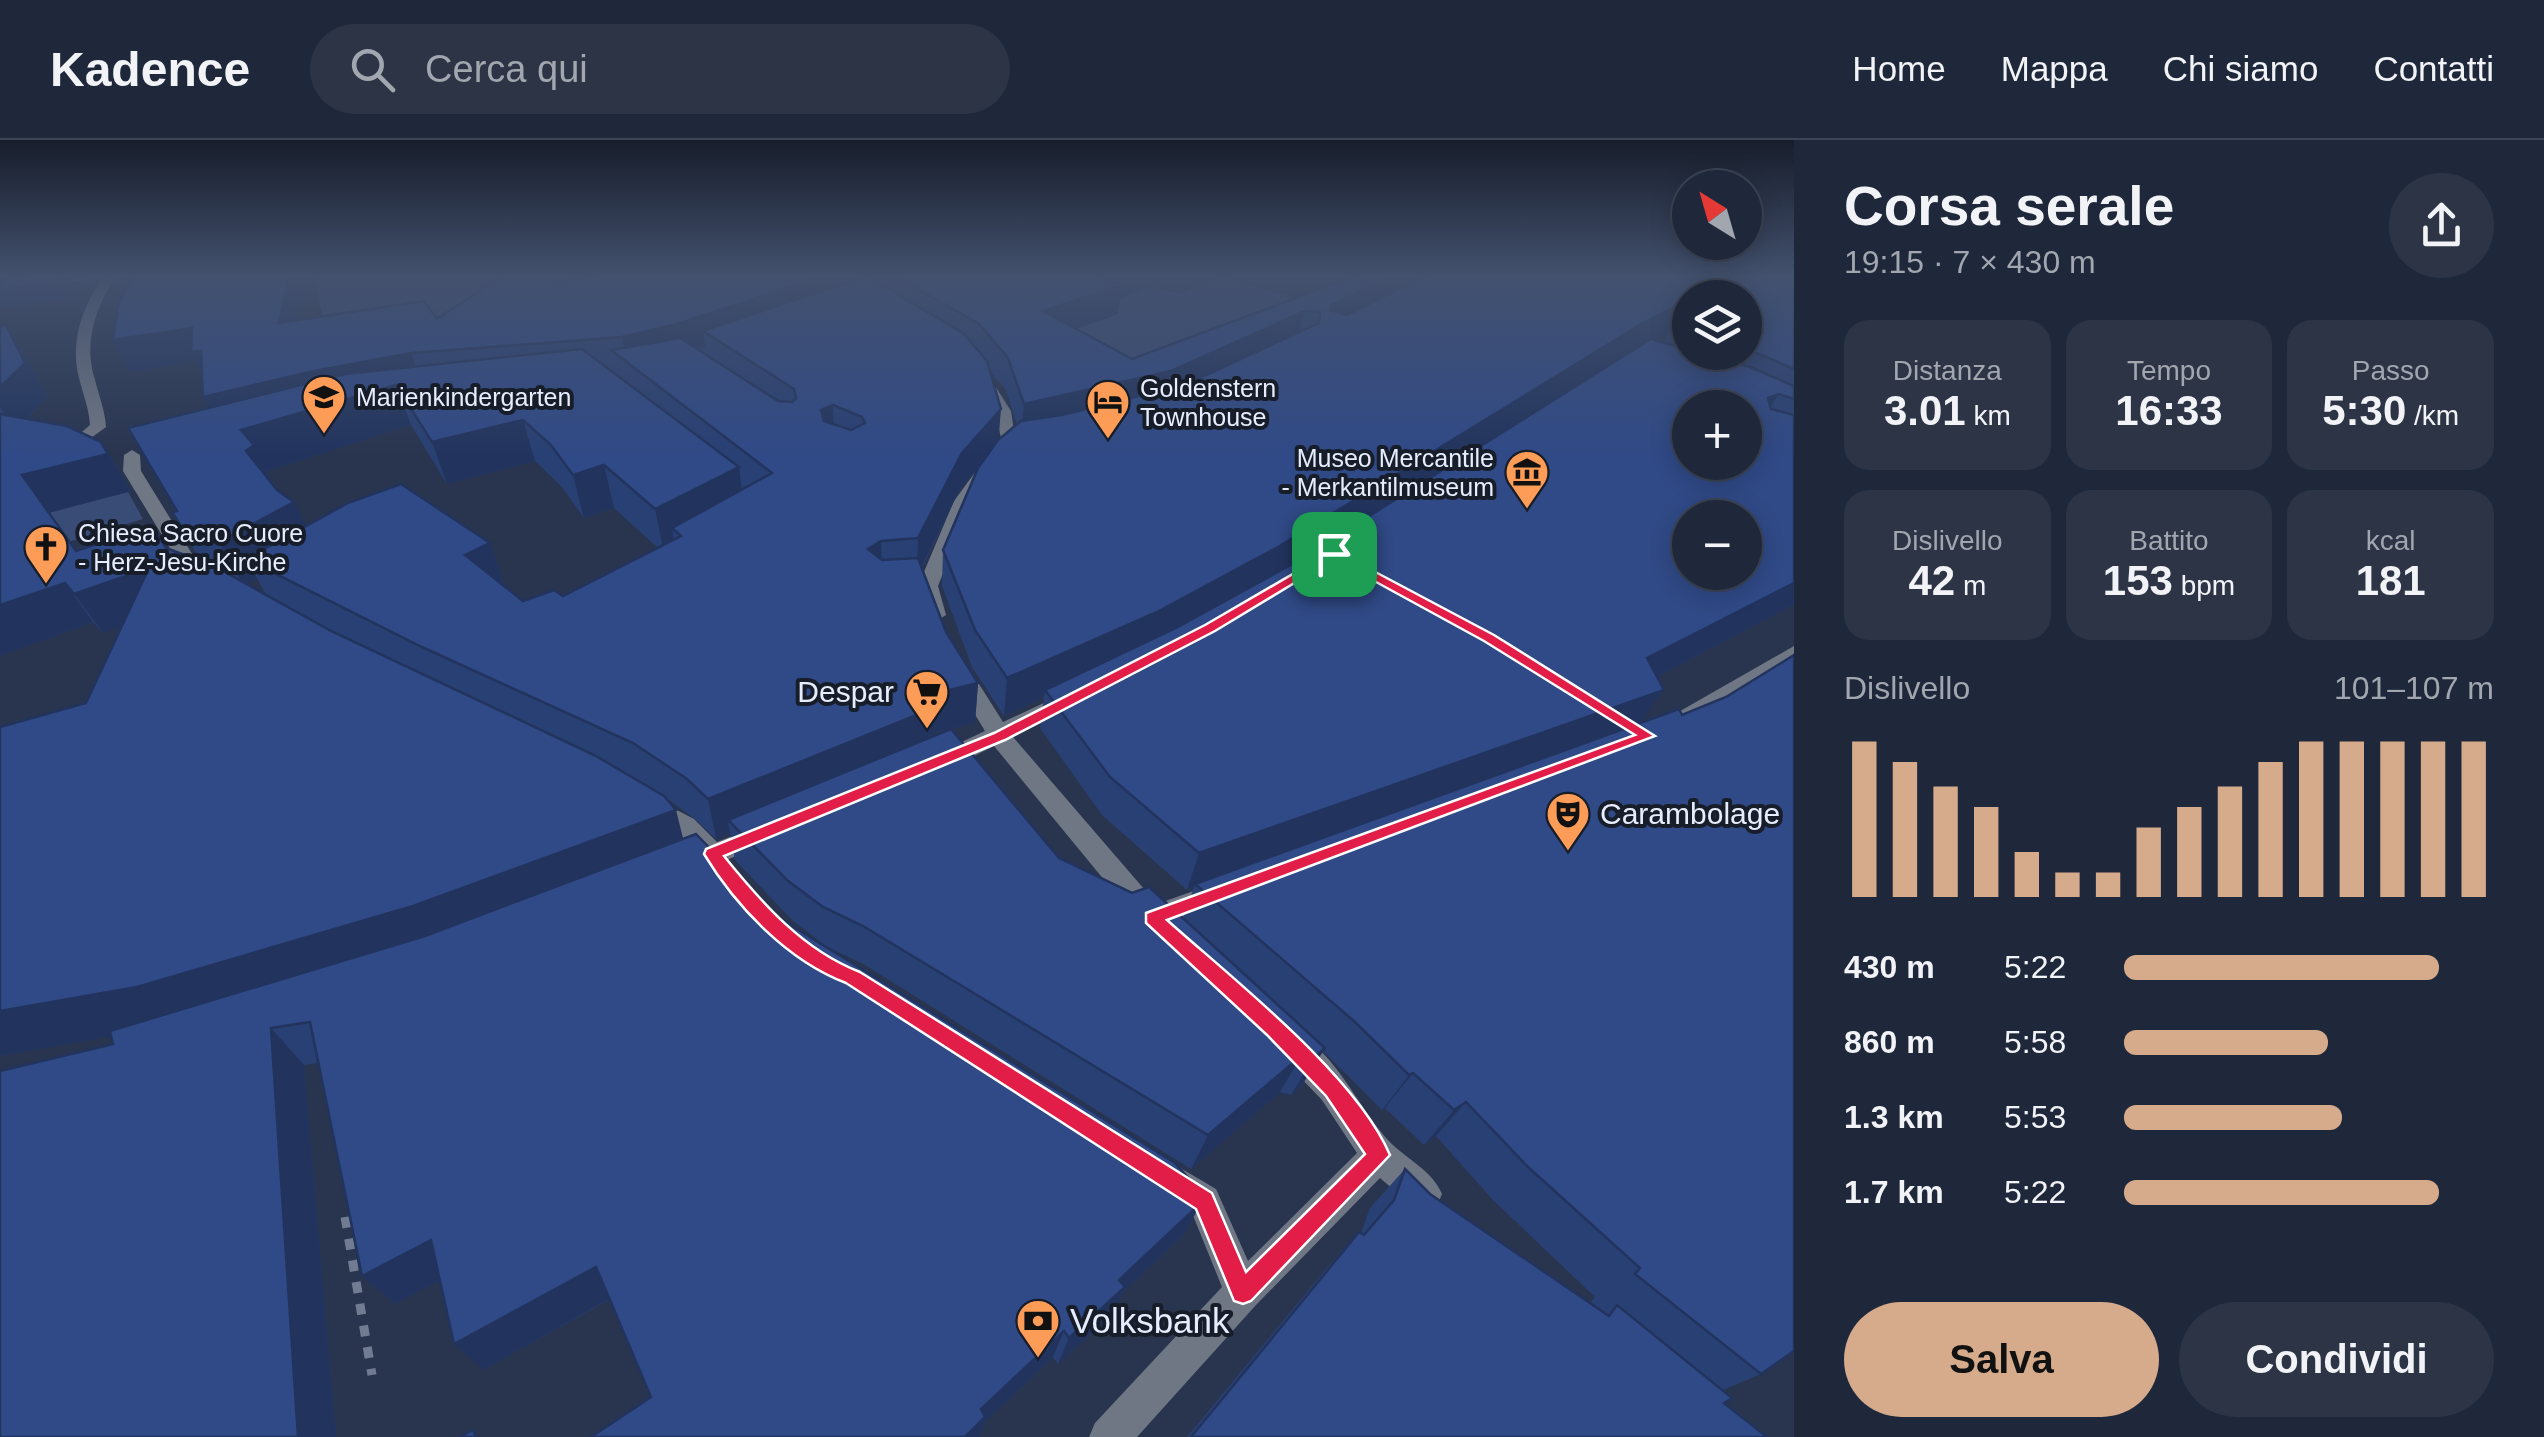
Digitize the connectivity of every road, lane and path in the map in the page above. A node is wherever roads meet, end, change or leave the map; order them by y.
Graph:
1 (83, 335) edge
2 (969, 360) edge
3 (56, 442) edge
4 (76, 444) junction
5 (94, 448) edge
6 (131, 453) edge
7 (229, 592) edge
8 (1794, 653) edge
9 (1081, 694) edge
10 (1659, 732) edge
11 (1000, 736) junction
12 (921, 770) edge
13 (630, 793) edge
14 (782, 826) edge
15 (712, 854) junction
16 (658, 877) edge
17 (736, 883) edge
18 (1234, 888) edge
19 (1152, 918) junction
20 (1180, 946) edge
21 (1260, 1016) edge
22 (1379, 1155) junction
23 (1140, 1160) edge
24 (344, 1216) edge
25 (1454, 1218) edge
26 (1243, 1292) junction
27 (372, 1375) dead end
28 (1109, 1437) edge

1 - 4 street
2 - 11 street
3 - 4 street
4 - 5 street
6 - 7 street
8 - 10 street
9 - 11 street
11 - 12 street
11 - 19 street
13 - 15 street
14 - 15 street
15 - 16 street
15 - 17 street
18 - 19 street
19 - 20 street
21 - 22 street
22 - 25 street
22 - 26 street
23 - 26 street
24 - 27 path
26 - 28 street

